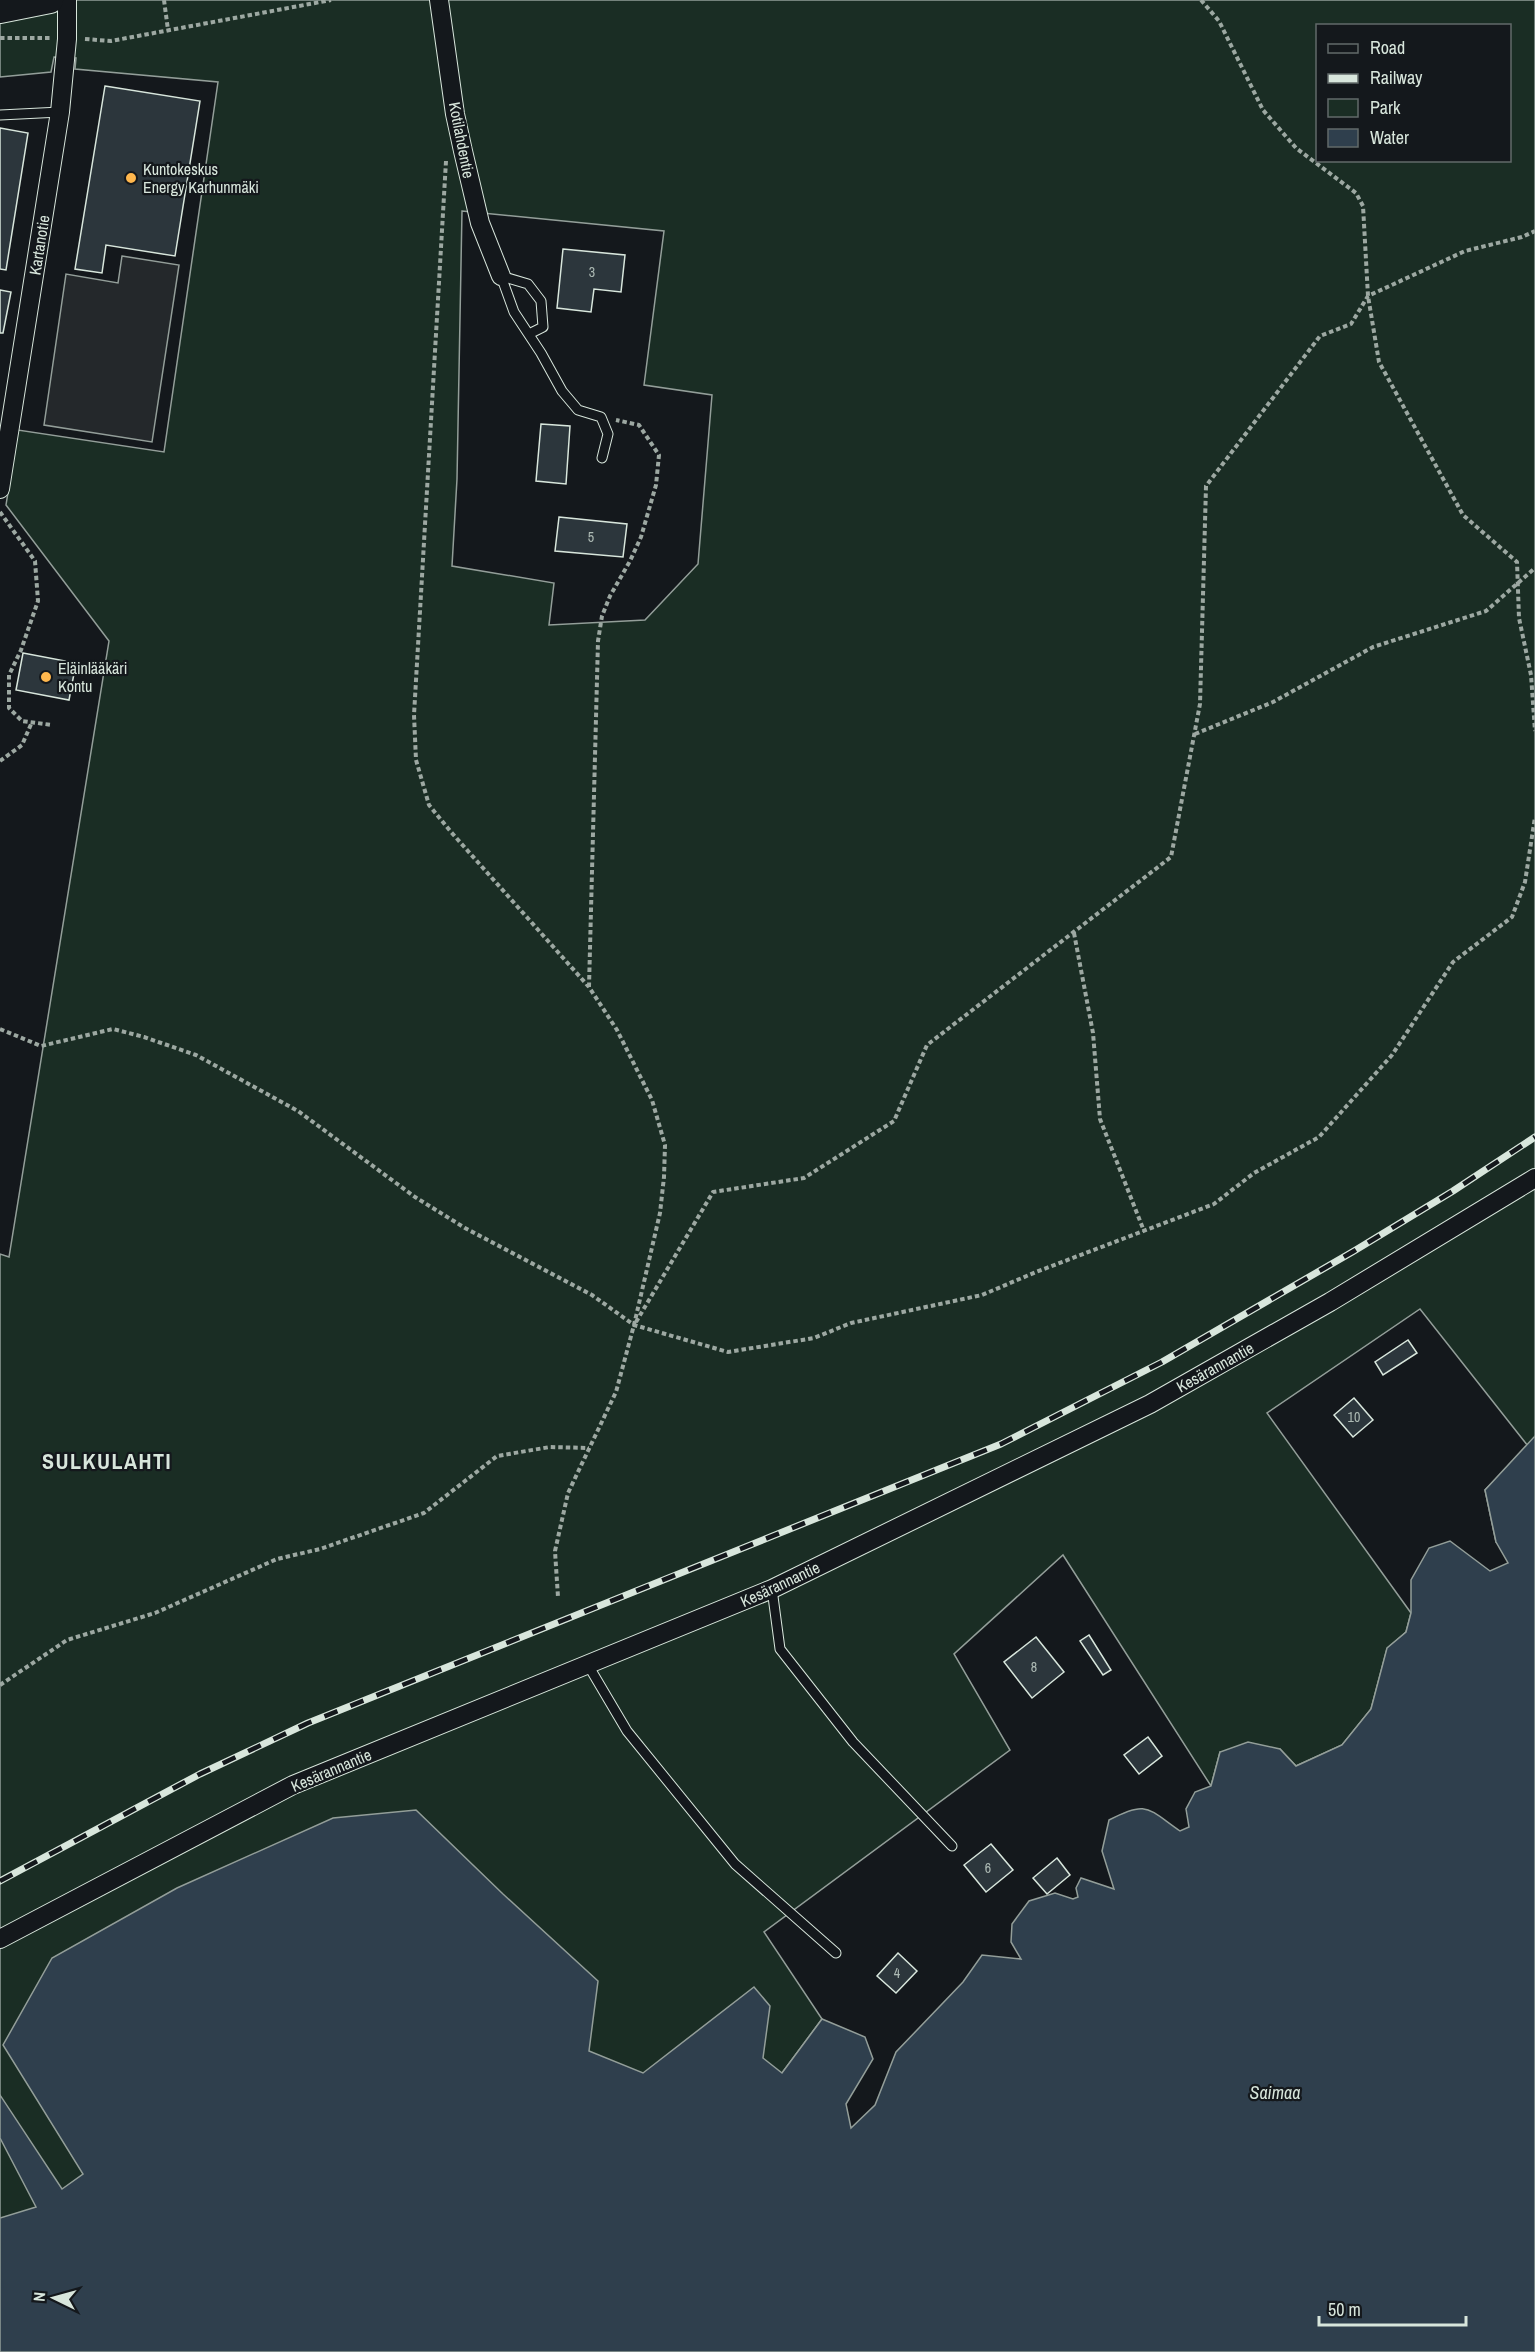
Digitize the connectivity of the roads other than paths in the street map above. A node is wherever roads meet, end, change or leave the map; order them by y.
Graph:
1 (50, 0) edge
2 (67, 0) edge
3 (439, 0) edge
4 (0, 10) edge
5 (60, 112) junction
6 (0, 115) edge
7 (501, 276) junction
8 (529, 334) junction
9 (602, 458) dead end
10 (0, 489) edge
11 (1535, 1178) edge
12 (772, 1589) junction
13 (588, 1665) junction
14 (952, 1846) dead end
15 (0, 1939) edge
16 (836, 1953) dead end

1 - 4 main road
2 - 5 street, Kartanotie
3 - 7 street, Kotilahdentie
5 - 6 lane
5 - 10 street, Kartanotie
7 - 8 lane
7 - 8 lane
8 - 9 lane
11 - 12 street, Kesärannantie
12 - 13 street, Kesärannantie
12 - 14 lane
13 - 15 street, Kesärannantie
13 - 16 lane

